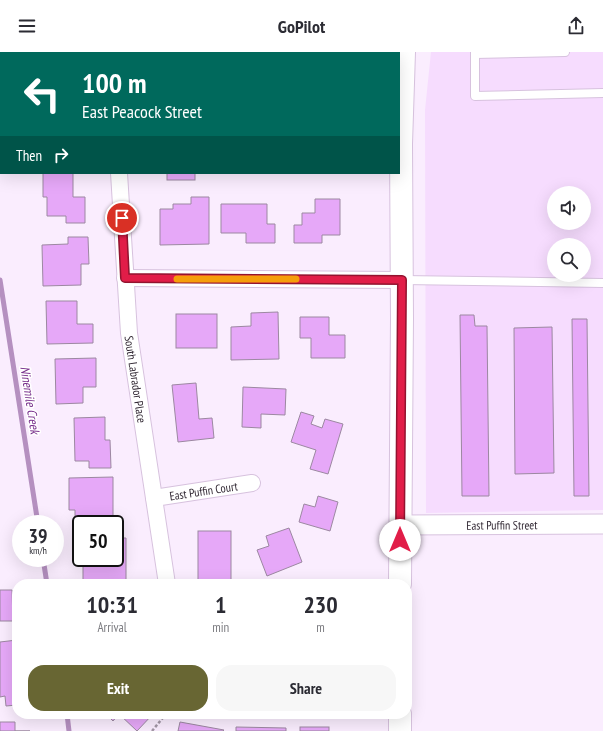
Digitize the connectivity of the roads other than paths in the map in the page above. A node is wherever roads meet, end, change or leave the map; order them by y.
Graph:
1 (404, 52) edge
2 (521, 52) edge
3 (565, 52) edge
4 (475, 53) edge
5 (603, 93) edge
6 (400, 144) edge
7 (119, 174) edge
8 (125, 278) junction
9 (402, 280) junction
10 (603, 283) edge
11 (252, 483) dead end
12 (154, 498) junction
13 (603, 524) edge
14 (401, 525) junction
15 (166, 579) edge
16 (400, 579) edge
17 (400, 719) edge
18 (400, 731) edge

1 - 6 main road
2 - 3 lane
2 - 4 lane
4 - 5 lane
6 - 9 main road
7 - 8 street, South Labrador Place
8 - 9 street
8 - 12 street, South Labrador Place
9 - 10 lane
9 - 14 main road
11 - 12 street, East Puffin Court
12 - 15 street, South Labrador Place
13 - 14 street, East Puffin Street
14 - 16 main road
17 - 18 main road

